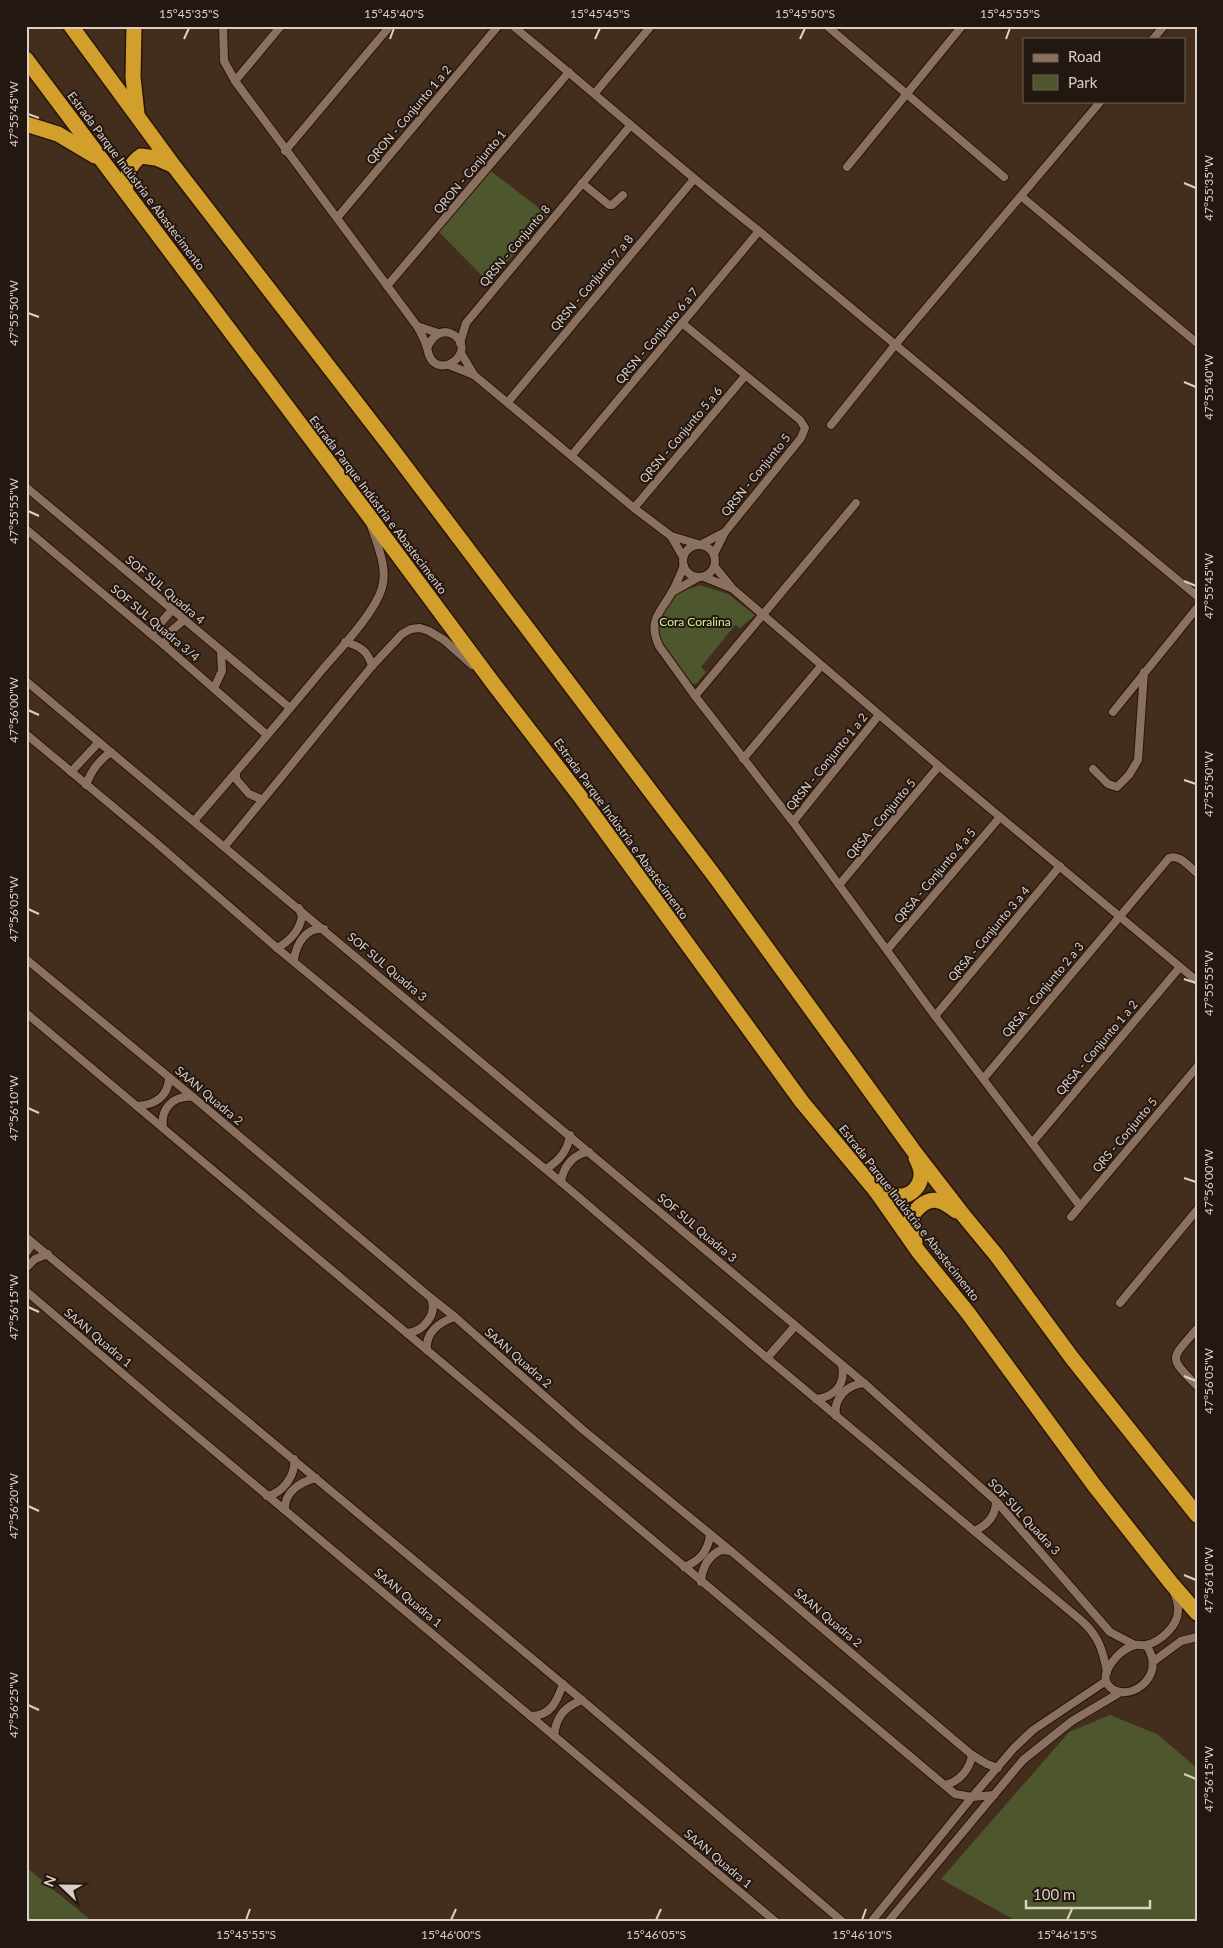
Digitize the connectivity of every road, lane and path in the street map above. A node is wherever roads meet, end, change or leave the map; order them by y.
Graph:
1 (71, 26) edge
2 (134, 26) edge
3 (223, 26) edge
4 (281, 26) edge
5 (390, 26) edge
6 (498, 26) edge
7 (513, 26) edge
8 (651, 26) edge
9 (827, 26) edge
10 (962, 26) edge
11 (1164, 26) edge
12 (1154, 38) edge
13 (26, 59) edge
14 (569, 72) junction
15 (235, 81) junction
16 (595, 93) junction
17 (906, 94) junction
18 (1100, 102) edge
19 (137, 116) junction
20 (26, 124) edge
21 (630, 126) junction
22 (285, 151) junction
23 (102, 160) junction
24 (173, 165) junction
25 (847, 167) dead end
26 (1004, 177) dead end
27 (694, 179) junction
28 (582, 183) junction
29 (125, 190) junction
30 (623, 195) dead end
31 (1021, 196) junction
32 (337, 218) junction
33 (759, 231) junction
34 (387, 286) junction
35 (466, 323) junction
36 (682, 323) junction
37 (418, 326) junction
38 (438, 333) junction
39 (449, 333) junction
40 (460, 342) junction
41 (1197, 343) edge
42 (895, 345) junction
43 (427, 348) junction
44 (461, 353) junction
45 (449, 365) junction
46 (474, 375) junction
47 (745, 376) junction
48 (508, 402) junction
49 (831, 425) dead end
50 (572, 455) junction
51 (26, 488) edge
52 (856, 503) dead end
53 (634, 508) junction
54 (366, 512) junction
55 (26, 529) edge
56 (725, 532) junction
57 (671, 536) junction
58 (700, 544) junction
59 (714, 554) junction
60 (684, 557) junction
61 (684, 566) junction
62 (715, 567) junction
63 (702, 577) junction
64 (733, 589) junction
65 (672, 592) junction
66 (1197, 596) edge
67 (1197, 608) edge
68 (172, 610) junction
69 (763, 614) junction
70 (184, 620) junction
71 (151, 634) junction
72 (345, 642) junction
73 (164, 645) junction
74 (221, 652) junction
75 (372, 666) junction
76 (821, 666) junction
77 (1144, 672) junction
78 (26, 681) edge
79 (493, 683) junction
80 (214, 688) junction
81 (695, 696) junction
82 (290, 708) junction
83 (1113, 712) dead end
84 (879, 715) junction
85 (26, 734) edge
86 (267, 735) junction
87 (99, 742) junction
88 (111, 752) junction
89 (743, 759) junction
90 (939, 766) junction
91 (1093, 769) dead end
92 (71, 772) junction
93 (236, 772) junction
94 (86, 784) junction
95 (261, 799) junction
96 (1000, 818) junction
97 (194, 821) junction
98 (793, 822) junction
99 (225, 846) junction
100 (1060, 866) junction
101 (1197, 873) edge
102 (839, 885) junction
103 (298, 908) junction
104 (1119, 916) junction
105 (324, 929) junction
106 (277, 948) junction
107 (887, 950) junction
108 (26, 959) edge
109 (294, 960) junction
110 (1180, 967) junction
111 (1197, 981) edge
112 (26, 1014) edge
113 (935, 1016) junction
114 (1197, 1067) edge
115 (170, 1078) junction
116 (984, 1078) junction
117 (193, 1097) junction
118 (137, 1106) junction
119 (163, 1128) junction
120 (570, 1135) junction
121 (1032, 1143) junction
122 (913, 1150) junction
123 (589, 1152) junction
124 (546, 1169) junction
125 (561, 1182) junction
126 (876, 1191) junction
127 (1080, 1206) junction
128 (1197, 1210) edge
129 (964, 1216) junction
130 (1071, 1217) dead end
131 (26, 1237) edge
132 (33, 1242) junction
133 (918, 1251) junction
134 (26, 1253) edge
135 (48, 1254) junction
136 (26, 1268) edge
137 (26, 1291) edge
138 (430, 1298) junction
139 (1120, 1303) dead end
140 (455, 1317) junction
141 (795, 1326) junction
142 (1197, 1329) edge
143 (407, 1333) junction
144 (427, 1350) junction
145 (767, 1358) junction
146 (842, 1365) junction
147 (864, 1384) junction
148 (1197, 1386) edge
149 (816, 1399) junction
150 (836, 1416) junction
151 (294, 1459) junction
152 (316, 1478) junction
153 (267, 1496) junction
154 (996, 1501) junction
155 (285, 1510) junction
156 (1197, 1515) edge
157 (974, 1531) junction
158 (710, 1534) junction
159 (731, 1551) junction
160 (684, 1567) junction
161 (701, 1582) junction
162 (1171, 1584) junction
163 (1197, 1613) edge
164 (1197, 1637) edge
165 (1135, 1645) junction
166 (1146, 1646) junction
167 (1154, 1661) junction
168 (1107, 1672) junction
169 (1106, 1681) junction
170 (562, 1684) junction
171 (1119, 1693) junction
172 (582, 1700) junction
173 (531, 1716) junction
174 (554, 1736) junction
175 (972, 1755) junction
176 (998, 1768) junction
177 (945, 1785) junction
178 (955, 1794) junction
179 (994, 1795) junction
180 (972, 1797) junction
181 (960, 1812) junction
182 (834, 1918) edge
183 (776, 1922) edge
184 (843, 1922) edge
185 (871, 1922) edge
186 (888, 1922) edge

1 - 19 highway
2 - 19 highway
3 - 15 street
4 - 15 street
5 - 22 street
6 - 32 street, QRON - Conjunto 1 a 2
7 - 14 street
8 - 16 street
9 - 17 street
10 - 17 street
11 - 12 street
13 - 23 highway, Estrada Parque Indústria e Abastecimento
14 - 16 street
14 - 34 street, QRON - Conjunto 1
15 - 22 street
16 - 21 street
17 - 25 street
17 - 26 street
18 - 31 street
19 - 24 highway
20 - 23 highway
21 - 27 street
21 - 28 street, QRSN - Conjunto 8
22 - 32 street
23 - 29 highway, Estrada Parque Indústria e Abastecimento
24 - 29 highway
24 - 122 highway
27 - 33 street
27 - 48 street, QRSN - Conjunto 7 a 8
28 - 30 street
28 - 35 street, QRSN - Conjunto 8
29 - 54 highway, Estrada Parque Indústria e Abastecimento
31 - 41 street
31 - 42 street
32 - 34 street
33 - 36 street, QRSN - Conjunto 6 a 7
33 - 42 street
34 - 37 street
35 - 39 street, QRSN - Conjunto 8
35 - 40 street, QRSN - Conjunto 8
36 - 47 street
36 - 50 street, QRSN - Conjunto 6 a 7
37 - 38 street
37 - 43 street
38 - 39 street
38 - 43 street
39 - 40 street
40 - 44 street
42 - 49 street
42 - 66 street
43 - 45 street
44 - 45 street
44 - 46 street
45 - 46 street
46 - 48 street
47 - 53 street, QRSN - Conjunto 5 a 6
47 - 56 street, QRSN - Conjunto 5
48 - 50 street
50 - 53 street
51 - 68 street, SOF SUL Quadra 4
52 - 69 street
53 - 57 street
54 - 72 street
54 - 79 highway, Estrada Parque Indústria e Abastecimento
55 - 71 street, SOF SUL Quadra 3/4
56 - 58 street, QRSN - Conjunto 5
56 - 59 street, QRSN - Conjunto 5
57 - 58 street
57 - 60 street
58 - 59 street
58 - 60 street
59 - 62 street
60 - 61 street
61 - 63 street
61 - 65 street
62 - 63 street
62 - 64 street
63 - 64 street
63 - 65 street
64 - 69 street
65 - 81 street
67 - 77 street
68 - 70 street, SOF SUL Quadra 4
68 - 71 street
69 - 76 street
69 - 81 street
70 - 73 street
70 - 74 street, SOF SUL Quadra 4
71 - 73 street, SOF SUL Quadra 3/4
72 - 75 street
72 - 82 street
73 - 80 street, SOF SUL Quadra 3/4
74 - 80 street
74 - 82 street, SOF SUL Quadra 4
75 - 79 street
75 - 95 street
76 - 84 street
76 - 89 street
77 - 83 street
77 - 91 street
78 - 87 street, SOF SUL Quadra 3
79 - 126 highway, Estrada Parque Indústria e Abastecimento
80 - 86 street, SOF SUL Quadra 3/4
81 - 89 street
82 - 86 street
84 - 90 street
84 - 98 street, QRSN - Conjunto 1 a 2
85 - 92 street
86 - 93 street
87 - 88 street, SOF SUL Quadra 3
87 - 92 street
88 - 94 street
88 - 97 street, SOF SUL Quadra 3
89 - 98 street
90 - 96 street
90 - 102 street, QRSA - Conjunto 5
92 - 94 street
93 - 95 street
93 - 97 street
94 - 106 street
95 - 99 street
96 - 100 street
96 - 107 street, QRSA - Conjunto 4 a 5
97 - 99 street, SOF SUL Quadra 3
98 - 102 street
99 - 103 street, SOF SUL Quadra 3
100 - 104 street
100 - 113 street, QRSA - Conjunto 3 a 4
101 - 104 street, QRSA - Conjunto 2 a 3
102 - 107 street
103 - 105 street, SOF SUL Quadra 3
103 - 106 street
104 - 110 street
104 - 116 street, QRSA - Conjunto 2 a 3
105 - 109 street
105 - 120 street, SOF SUL Quadra 3
106 - 109 street
107 - 113 street
108 - 115 street, SAAN Quadra 2
109 - 124 street
110 - 111 street
110 - 121 street, QRSA - Conjunto 1 a 2
112 - 118 street
113 - 116 street
114 - 127 street, QRS - Conjunto 5
115 - 117 street, SAAN Quadra 2
115 - 118 street
116 - 121 street
117 - 119 street
117 - 138 street, SAAN Quadra 2
118 - 119 street
119 - 143 street
120 - 123 street, SOF SUL Quadra 3
120 - 124 street
121 - 127 street
122 - 126 highway
122 - 129 highway
123 - 125 street
123 - 141 street, SOF SUL Quadra 3
124 - 125 street
125 - 145 street
126 - 133 highway, Estrada Parque Indústria e Abastecimento
127 - 130 street, QRS - Conjunto 5
128 - 139 street
129 - 133 highway
129 - 156 highway
131 - 132 street
132 - 134 street
132 - 135 street
133 - 162 highway, Estrada Parque Indústria e Abastecimento
135 - 136 street
135 - 151 street
137 - 153 street, SAAN Quadra 1
138 - 140 street, SAAN Quadra 2
138 - 143 street
140 - 144 street
140 - 158 street, SAAN Quadra 2
141 - 145 street
141 - 146 street, SOF SUL Quadra 3
142 - 148 street
143 - 144 street
144 - 160 street
145 - 149 street
146 - 147 street, SOF SUL Quadra 3
146 - 149 street
147 - 150 street
147 - 154 street, SOF SUL Quadra 3
149 - 150 street
150 - 157 street
151 - 152 street
151 - 153 street
152 - 155 street
152 - 170 street
153 - 155 street, SAAN Quadra 1
154 - 157 street
154 - 165 street, SOF SUL Quadra 3
155 - 173 street, SAAN Quadra 1
157 - 168 street
158 - 159 street, SAAN Quadra 2
158 - 160 street
159 - 161 street
159 - 175 street, SAAN Quadra 2
160 - 161 street
161 - 177 street
162 - 163 highway, Estrada Parque Indústria e Abastecimento
162 - 166 street
164 - 167 street
165 - 166 street
165 - 168 street
166 - 167 street
167 - 171 street
168 - 169 street
169 - 171 street
169 - 176 street
170 - 172 street
170 - 173 street
171 - 179 street
172 - 174 street
172 - 182 street
173 - 174 street, SAAN Quadra 1
174 - 183 street, SAAN Quadra 1
175 - 176 street, SAAN Quadra 2
175 - 177 street
176 - 180 street
177 - 178 street
178 - 180 street
178 - 181 street
179 - 180 street
179 - 186 street
180 - 181 street
181 - 185 street
182 - 184 street

